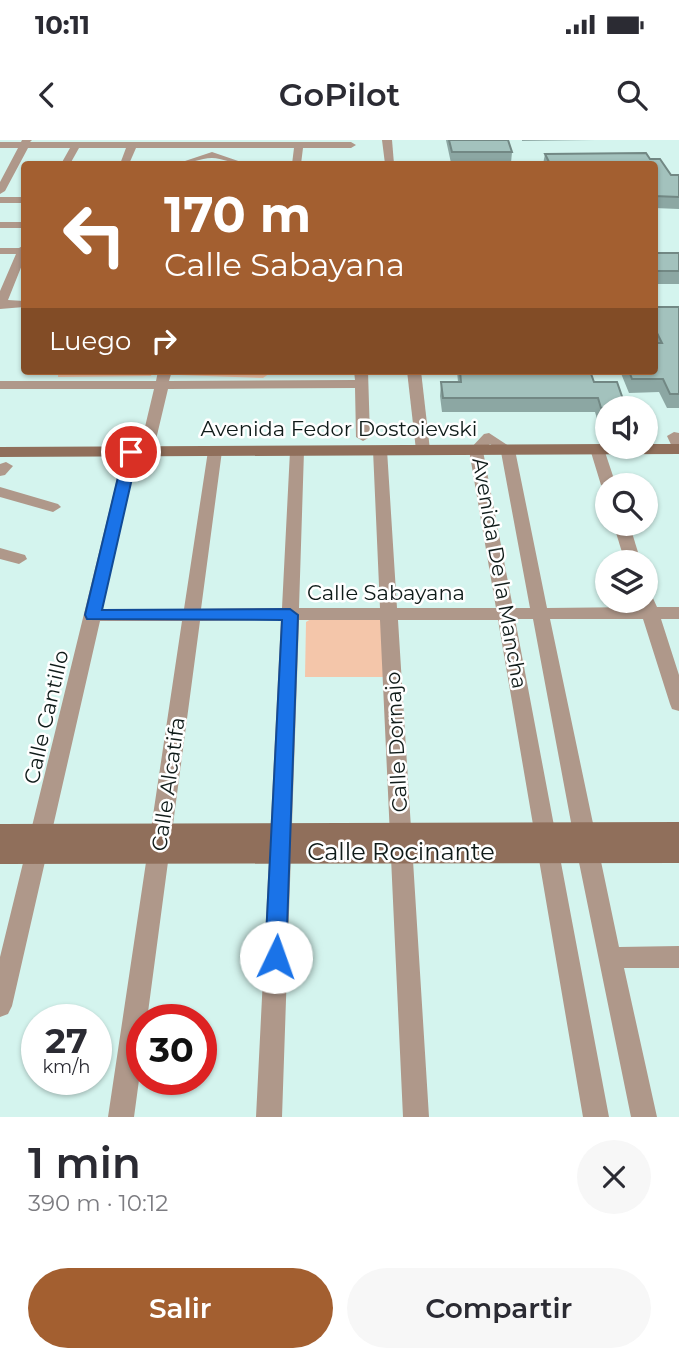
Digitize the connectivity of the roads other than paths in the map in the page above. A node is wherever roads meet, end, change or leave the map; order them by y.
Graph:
1 (387, 140) edge
2 (25, 143) edge
3 (0, 145) edge
4 (76, 145) junction
5 (132, 145) junction
6 (161, 145) junction
7 (271, 145) junction
8 (299, 145) junction
9 (351, 147) edge
10 (213, 151) edge
11 (127, 160) edge
12 (298, 160) edge
13 (68, 161) edge
14 (188, 161) edge
15 (235, 161) edge
16 (390, 161) edge
17 (0, 164) edge
18 (14, 164) junction
19 (0, 191) edge
20 (0, 200) edge
21 (21, 200) edge
22 (0, 225) edge
23 (21, 225) edge
24 (21, 250) edge
25 (0, 251) edge
26 (21, 254) edge
27 (6, 273) edge
28 (0, 304) edge
29 (21, 304) edge
30 (414, 375) edge
31 (284, 377) edge
32 (361, 377) edge
33 (45, 378) edge
34 (163, 378) edge
35 (0, 385) edge
36 (363, 437) junction
37 (658, 438) edge
38 (0, 439) edge
39 (677, 440) edge
40 (658, 441) edge
41 (483, 443) junction
42 (595, 443) edge
43 (422, 444) junction
44 (595, 444) edge
45 (140, 445) junction
46 (380, 450) junction
47 (508, 450) junction
48 (215, 451) junction
49 (297, 451) junction
50 (2, 464) edge
51 (0, 492) edge
52 (53, 507) dead end
53 (0, 553) edge
54 (19, 559) dead end
55 (658, 609) edge
56 (595, 610) edge
57 (650, 613) edge
58 (679, 613) edge
59 (389, 614) junction
60 (506, 614) junction
61 (540, 614) junction
62 (93, 615) junction
63 (192, 615) junction
64 (290, 615) junction
65 (679, 704) edge
66 (679, 832) edge
67 (0, 835) edge
68 (281, 842) junction
69 (547, 842) junction
70 (585, 842) junction
71 (40, 843) junction
72 (160, 843) junction
73 (402, 843) junction
74 (679, 852) edge
75 (0, 853) edge
76 (679, 957) edge
77 (610, 958) junction
78 (0, 1006) edge
79 (121, 1117) edge
80 (269, 1117) edge
81 (416, 1117) edge
82 (596, 1117) edge
83 (644, 1117) edge

1 - 16 street
2 - 3 street
2 - 4 street
2 - 18 street
4 - 5 street
4 - 13 street
5 - 6 street
5 - 11 street
6 - 10 street
6 - 11 street
7 - 8 street
7 - 10 street
7 - 12 street
8 - 9 street
8 - 12 street
10 - 14 street
10 - 15 street
17 - 18 street
18 - 19 street
20 - 21 street
22 - 23 street
24 - 25 street
26 - 27 street
27 - 28 street
28 - 29 street
30 - 43 street
31 - 32 street
31 - 34 street
32 - 36 street
33 - 34 street
33 - 35 street
34 - 45 street, Calle Cantillo
36 - 43 main road, Avenida Fedor Dostoievski
36 - 45 main road, Avenida Fedor Dostoievski
37 - 39 main road, Avenida Fedor Dostoievski
38 - 45 main road, Avenida Fedor Dostoievski
39 - 40 main road, Avenida Fedor Dostoievski
41 - 42 main road, Avenida Fedor Dostoievski
41 - 43 main road, Avenida Fedor Dostoievski
41 - 47 street, Avenida De la Mancha
41 - 60 street, Avenida De la Mancha
43 - 46 main road, Avenida Fedor Dostoievski
44 - 47 main road, Avenida Fedor Dostoievski
45 - 48 main road, Avenida Fedor Dostoievski
45 - 50 main road, Avenida Fedor Dostoievski
45 - 62 street, Calle Cantillo
46 - 49 main road, Avenida Fedor Dostoievski
46 - 59 street, Calle Dornajo
47 - 61 street, Avenida De la Mancha
48 - 49 main road, Avenida Fedor Dostoievski
48 - 63 street, Calle Alcatifa
49 - 64 street
51 - 52 street
53 - 54 street
55 - 58 street, Calle Sabayana
56 - 61 street, Calle Sabayana
57 - 65 street
59 - 60 street, Calle Sabayana
59 - 64 street, Calle Sabayana
59 - 73 street, Calle Dornajo
60 - 61 street, Calle Sabayana
60 - 69 street, Avenida De la Mancha
61 - 70 street, Avenida De la Mancha
62 - 63 street, Calle Sabayana
62 - 71 street, Calle Cantillo
63 - 64 street, Calle Sabayana
63 - 72 street, Calle Alcatifa
64 - 68 street
66 - 70 main road, Calle Rocinante
67 - 71 main road
68 - 72 main road, Calle Rocinante
68 - 73 main road, Calle Rocinante
68 - 80 street
69 - 70 main road, Calle Rocinante
69 - 73 main road, Calle Rocinante
69 - 82 street, Avenida De la Mancha
70 - 74 main road, Calle Rocinante
70 - 77 street, Avenida De la Mancha
71 - 72 main road, Calle Rocinante
71 - 75 main road
71 - 78 street, Calle Cantillo
72 - 79 street, Calle Alcatifa
73 - 81 street, Calle Dornajo
76 - 77 street
77 - 83 street, Avenida De la Mancha

